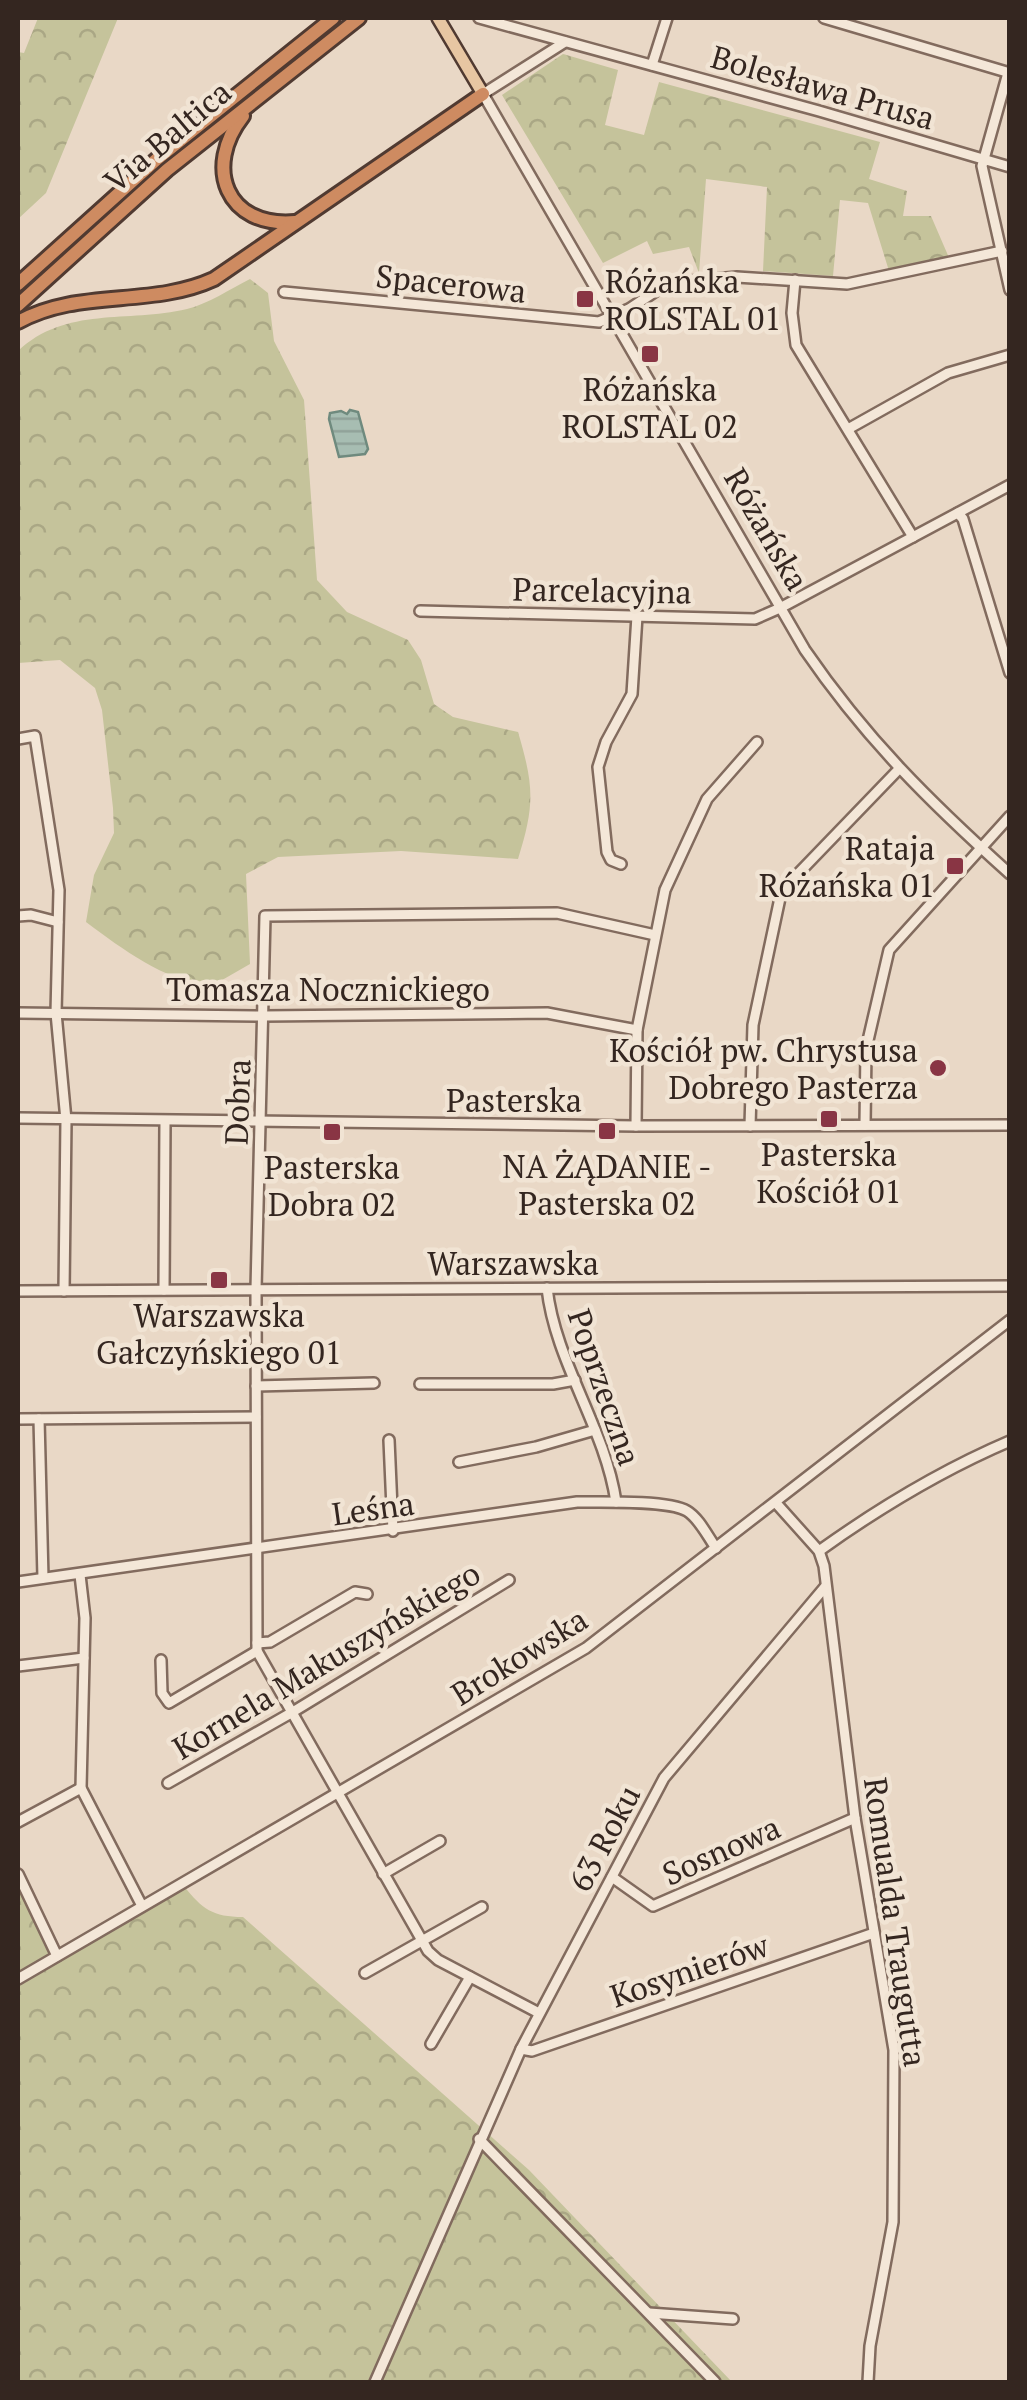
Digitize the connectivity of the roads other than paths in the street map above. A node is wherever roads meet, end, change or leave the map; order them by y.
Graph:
1 (333, 18) edge
2 (359, 18) edge
3 (438, 18) edge
4 (479, 18) edge
5 (667, 18) edge
6 (824, 18) edge
7 (565, 42) junction
8 (652, 66) junction
9 (1009, 73) edge
10 (483, 94) junction
11 (258, 96) junction
12 (982, 158) junction
13 (1010, 167) edge
14 (297, 222) junction
15 (1002, 251) junction
16 (795, 280) junction
17 (18, 284) edge
18 (1010, 290) edge
19 (284, 292) dead end
20 (18, 305) edge
21 (612, 318) junction
22 (18, 322) edge
23 (1010, 355) edge
24 (848, 429) junction
25 (1010, 485) edge
26 (958, 512) junction
27 (913, 536) junction
28 (780, 608) junction
29 (420, 612) dead end
30 (637, 616) junction
31 (1010, 672) edge
32 (18, 738) edge
33 (757, 742) dead end
34 (898, 770) junction
35 (1010, 816) edge
36 (981, 848) junction
37 (621, 864) dead end
38 (1010, 874) edge
39 (18, 916) edge
40 (58, 922) junction
41 (655, 935) junction
42 (18, 1012) edge
43 (56, 1012) junction
44 (264, 1016) junction
45 (637, 1030) junction
46 (18, 1118) edge
47 (66, 1120) junction
48 (165, 1121) junction
49 (261, 1123) junction
50 (865, 1125) junction
51 (1010, 1125) edge
52 (636, 1126) junction
53 (750, 1126) junction
54 (1010, 1286) edge
55 (547, 1288) junction
56 (256, 1289) junction
57 (64, 1290) junction
58 (164, 1290) junction
59 (18, 1291) edge
60 (1010, 1320) edge
61 (575, 1380) junction
62 (374, 1383) dead end
63 (420, 1384) dead end
64 (256, 1386) junction
65 (256, 1417) junction
66 (18, 1419) edge
67 (38, 1419) junction
68 (595, 1430) junction
69 (390, 1440) dead end
70 (1010, 1441) edge
71 (459, 1462) dead end
72 (616, 1502) junction
73 (776, 1503) junction
74 (393, 1531) junction
75 (258, 1548) junction
76 (716, 1548) junction
77 (819, 1551) junction
78 (80, 1575) junction
79 (43, 1578) junction
80 (510, 1580) dead end
81 (18, 1582) edge
82 (825, 1588) junction
83 (367, 1594) dead end
84 (257, 1647) junction
85 (84, 1658) junction
86 (161, 1660) dead end
87 (18, 1666) edge
88 (291, 1713) junction
89 (168, 1783) dead end
90 (81, 1788) junction
91 (336, 1794) junction
92 (855, 1818) junction
93 (18, 1822) edge
94 (440, 1841) dead end
95 (18, 1874) edge
96 (383, 1874) junction
97 (612, 1877) junction
98 (142, 1906) junction
99 (482, 1907) dead end
100 (874, 1933) junction
101 (422, 1941) junction
102 (57, 1956) junction
103 (364, 1973) dead end
104 (470, 1977) junction
105 (18, 1979) edge
106 (538, 2013) junction
107 (431, 2044) dead end
108 (521, 2049) junction
109 (479, 2140) junction
110 (649, 2313) junction
111 (733, 2318) dead end
112 (374, 2382) edge
113 (715, 2382) edge
114 (868, 2382) edge

1 - 17 highway, Via Baltica
2 - 11 highway, Via Baltica
3 - 10 main road, Różańska
4 - 7 street, Bolesława Prusa
5 - 8 street
6 - 9 street
7 - 8 street, Bolesława Prusa
7 - 10 street
8 - 12 street, Bolesława Prusa
9 - 12 street
10 - 14 highway
10 - 21 street, Różańska
11 - 14 highway
11 - 20 highway, Via Baltica
12 - 13 street, Bolesława Prusa
12 - 15 street
14 - 22 highway
15 - 16 street
15 - 18 street
16 - 21 street
16 - 24 street
19 - 21 street, Spacerowa
21 - 28 street, Różańska
23 - 24 street
24 - 27 street
25 - 26 street, Parcelacyjna
26 - 27 street, Parcelacyjna
26 - 31 street
27 - 28 street, Parcelacyjna
28 - 30 street, Parcelacyjna
28 - 34 street, Różańska
29 - 30 street, Parcelacyjna
30 - 37 street
32 - 40 street
33 - 41 street
34 - 36 street, Różańska
34 - 53 street
35 - 36 street
36 - 38 street, Różańska
36 - 50 street
39 - 40 street
40 - 43 street
41 - 44 street, Dobra
41 - 45 street
42 - 43 street, Tomasza Nocznickiego
43 - 44 street, Tomasza Nocznickiego
43 - 47 street
44 - 45 street, Tomasza Nocznickiego
44 - 49 street, Dobra
45 - 52 street
46 - 47 street, Pasterska
47 - 48 street, Pasterska
47 - 57 street
48 - 49 street, Pasterska
48 - 58 street
49 - 52 street, Pasterska
49 - 56 street, Dobra
50 - 51 street, Pasterska
50 - 53 street, Pasterska
52 - 53 street, Pasterska
54 - 55 street, Warszawska
55 - 56 street, Warszawska
55 - 61 street, Poprzeczna
56 - 58 street, Warszawska
56 - 64 street, Dobra
57 - 58 street, Warszawska
57 - 59 street, Warszawska
60 - 73 street, Brokowska
61 - 63 street
61 - 68 street, Poprzeczna
62 - 64 street
64 - 65 street, Dobra
65 - 67 street
65 - 75 street, Dobra
66 - 67 street
67 - 79 street
68 - 71 street
68 - 72 street, Poprzeczna
69 - 74 street
70 - 77 street
72 - 74 street, Leśna
72 - 76 street, Leśna
73 - 76 street, Brokowska
73 - 77 street
74 - 75 street, Leśna
75 - 78 street, Leśna
75 - 84 street, Dobra
76 - 91 street, Brokowska
77 - 82 street
78 - 79 street, Leśna
78 - 85 street
79 - 81 street, Leśna
80 - 88 street, Kornela Makuszyńskiego
82 - 92 street, Romualda Traugutta
82 - 97 street, 63 Roku
83 - 84 street
84 - 86 street
84 - 88 street
85 - 87 street
85 - 90 street
88 - 89 street, Kornela Makuszyńskiego
88 - 91 street
90 - 93 street
90 - 98 street
91 - 96 street
91 - 98 street, Brokowska
92 - 97 street, Sosnowa
92 - 100 street, Romualda Traugutta
94 - 96 street
95 - 102 street
96 - 101 street
97 - 106 street, 63 Roku
98 - 102 street, Brokowska
99 - 101 street
100 - 108 street, Kosynierów
100 - 114 street, Romualda Traugutta
101 - 103 street
101 - 104 street
102 - 105 street, Brokowska
104 - 106 street
104 - 107 street
106 - 108 street, 63 Roku
108 - 109 street, 63 Roku
109 - 110 street
109 - 112 street, 63 Roku
110 - 111 street
110 - 113 street

